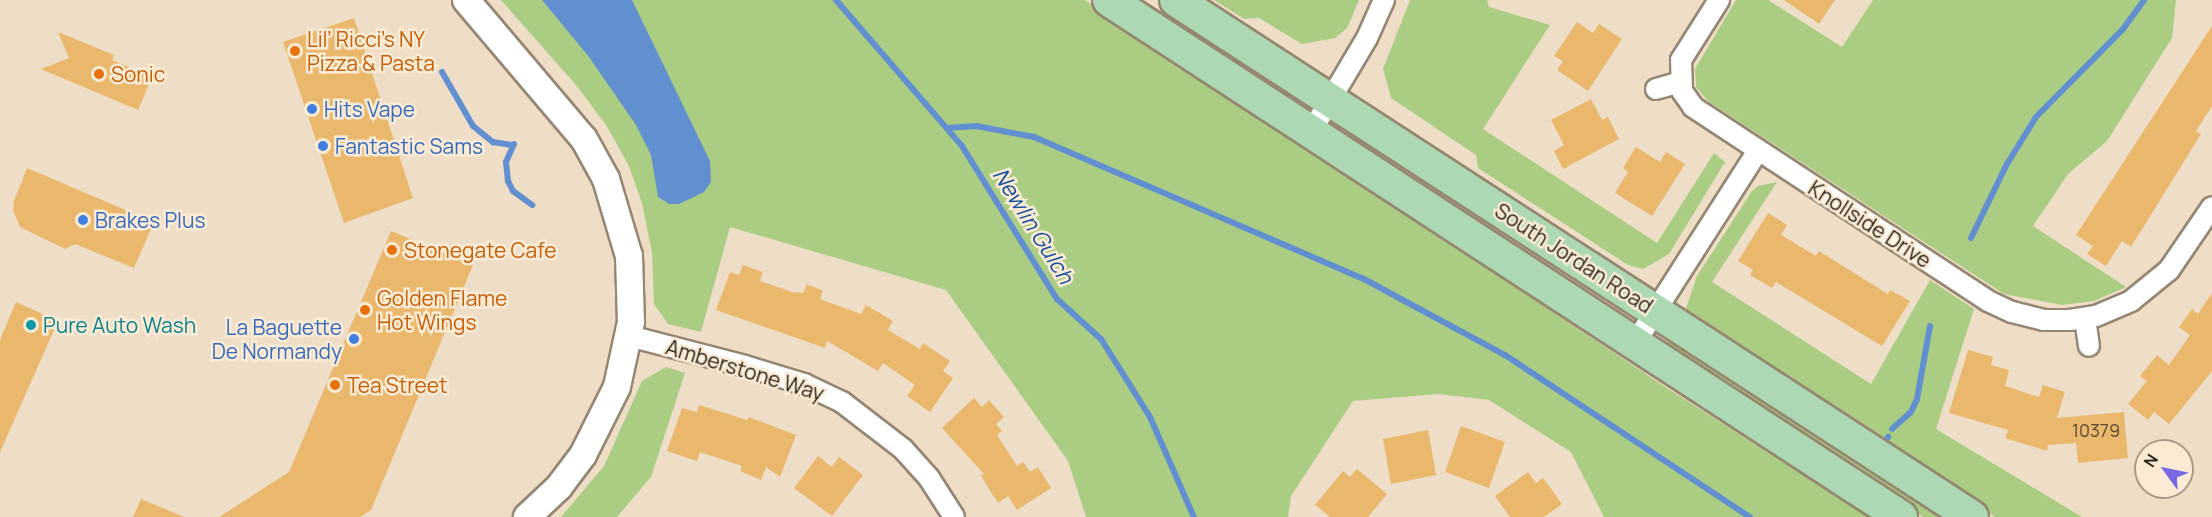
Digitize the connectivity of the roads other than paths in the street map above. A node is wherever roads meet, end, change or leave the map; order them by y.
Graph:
1 (466, 0) edge
2 (1109, 0) edge
3 (1176, 0) edge
4 (1384, 0) edge
5 (1719, 0) edge
6 (1680, 82) junction
7 (1656, 89) dead end
8 (1331, 100) junction
9 (1311, 132) junction
10 (1758, 151) junction
11 (2212, 207) edge
12 (1656, 311) junction
13 (2085, 318) junction
14 (629, 336) junction
15 (1635, 343) junction
16 (2089, 346) dead end
17 (527, 517) edge
18 (954, 517) edge
19 (1901, 517) edge
20 (1972, 517) edge

1 - 14 street
2 - 9 main road, South Jordan Road
3 - 8 main road, South Jordan Road
4 - 8 street
5 - 6 street
6 - 7 street
6 - 10 street, Knollside Drive
8 - 9 street
8 - 12 main road, South Jordan Road
9 - 15 main road, South Jordan Road
10 - 12 street
10 - 13 street, Knollside Drive
11 - 13 street, Knollside Drive
12 - 15 street
12 - 20 main road, South Jordan Road
13 - 16 street
14 - 17 street
14 - 18 street, Amberstone Way
15 - 19 main road, South Jordan Road

